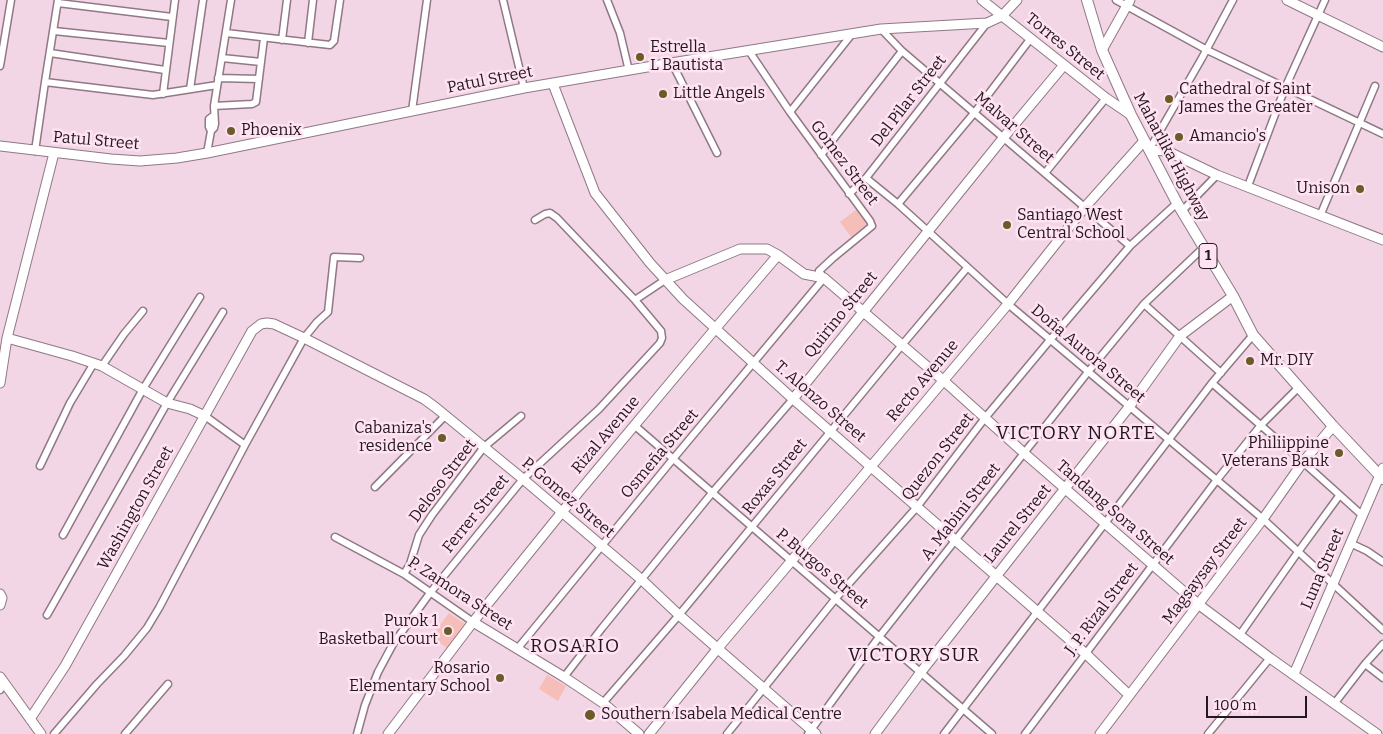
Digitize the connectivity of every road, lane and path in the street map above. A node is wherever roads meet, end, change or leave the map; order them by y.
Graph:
1 (10, 0) edge
2 (174, 0) edge
3 (203, 0) edge
4 (229, 0) edge
5 (287, 0) edge
6 (313, 0) edge
7 (340, 0) edge
8 (427, 0) edge
9 (504, 0) edge
10 (607, 0) edge
11 (982, 0) edge
12 (1017, 0) edge
13 (1087, 0) edge
14 (1116, 0) edge
15 (1232, 0) edge
16 (1287, 0) edge
17 (1325, 0) edge
18 (58, 1) edge
19 (1128, 3) edge
20 (1002, 16) junction
21 (1318, 16) junction
22 (172, 17) junction
23 (987, 23) junction
24 (881, 29) junction
25 (54, 31) junction
26 (226, 33) junction
27 (852, 34) junction
28 (264, 38) junction
29 (1031, 38) junction
30 (282, 40) junction
31 (169, 43) junction
32 (308, 43) junction
33 (1383, 47) edge
34 (1102, 50) junction
35 (1207, 50) junction
36 (902, 51) junction
37 (749, 52) junction
38 (50, 53) junction
39 (222, 58) junction
40 (261, 62) junction
41 (672, 63) junction
42 (1064, 65) junction
43 (0, 66) edge
44 (165, 70) junction
45 (629, 71) junction
46 (259, 79) junction
47 (45, 82) junction
48 (218, 82) junction
49 (940, 83) junction
50 (553, 84) junction
51 (1376, 86) dead end
52 (524, 88) junction
53 (1284, 88) junction
54 (190, 89) junction
55 (163, 94) junction
56 (1106, 98) junction
57 (214, 106) junction
58 (412, 111) junction
59 (790, 112) junction
60 (974, 112) junction
61 (1131, 115) junction
62 (1359, 124) junction
63 (1383, 134) edge
64 (1004, 137) junction
65 (1147, 145) junction
66 (0, 146) edge
67 (35, 151) junction
68 (54, 153) junction
69 (207, 153) junction
70 (717, 153) dead end
71 (821, 155) junction
72 (1045, 173) junction
73 (1217, 175) junction
74 (866, 178) junction
75 (1248, 186) junction
76 (850, 194) junction
77 (898, 204) junction
78 (1085, 207) junction
79 (1180, 207) junction
80 (1320, 216) junction
81 (535, 220) dead end
82 (927, 232) junction
83 (1383, 240) edge
84 (1130, 246) junction
85 (1203, 248) junction
86 (778, 255) junction
87 (360, 258) dead end
88 (967, 268) junction
89 (824, 278) junction
90 (665, 280) junction
91 (1233, 296) junction
92 (200, 297) dead end
93 (635, 300) junction
94 (1008, 304) junction
95 (1144, 304) junction
96 (143, 310) dead end
97 (864, 311) junction
98 (223, 312) dead end
99 (274, 324) joint
100 (714, 328) junction
101 (1253, 335) junction
102 (1180, 336) junction
103 (4, 337) edge
104 (304, 338) junction
105 (1050, 340) junction
106 (902, 345) junction
107 (754, 364) junction
108 (98, 365) junction
109 (1088, 372) junction
110 (1221, 373) junction
111 (944, 380) junction
112 (0, 383) edge
113 (1212, 383) junction
114 (1299, 387) junction
115 (143, 389) junction
116 (793, 399) junction
117 (167, 403) junction
118 (1130, 407) junction
119 (446, 414) junction
120 (205, 416) junction
121 (521, 416) dead end
122 (986, 418) junction
123 (634, 425) junction
124 (1261, 425) junction
125 (1333, 426) junction
126 (830, 432) junction
127 (1168, 440) junction
128 (245, 445) junction
129 (484, 447) junction
130 (1024, 453) junction
131 (673, 459) junction
132 (1303, 462) junction
133 (40, 466) dead end
134 (871, 466) junction
135 (1382, 474) edge
136 (523, 479) junction
137 (1216, 480) junction
138 (375, 487) dead end
139 (1065, 489) junction
140 (712, 493) junction
141 (1339, 496) junction
142 (917, 506) junction
143 (562, 512) junction
144 (1363, 516) junction
145 (1263, 519) junction
146 (1106, 524) junction
147 (752, 528) junction
148 (63, 535) dead end
149 (335, 537) dead end
150 (957, 540) junction
151 (1350, 543) junction
152 (602, 547) junction
153 (1298, 552) junction
154 (792, 562) junction
155 (1383, 562) edge
156 (1152, 565) junction
157 (404, 574) junction
158 (996, 575) junction
159 (642, 580) junction
160 (1333, 584) junction
161 (430, 593) junction
162 (0, 594) edge
163 (836, 598) junction
164 (1198, 604) junction
165 (0, 605) edge
166 (1038, 613) junction
167 (47, 615) dead end
168 (679, 615) junction
169 (473, 622) junction
170 (1383, 630) edge
171 (1239, 636) junction
172 (879, 637) junction
173 (1383, 644) edge
174 (518, 648) junction
175 (718, 648) junction
176 (1086, 654) junction
177 (1270, 658) junction
178 (1365, 664) junction
179 (921, 672) junction
180 (1294, 674) junction
181 (564, 677) junction
182 (1383, 678) edge
183 (2, 684) edge
184 (168, 684) dead end
185 (762, 688) junction
186 (1129, 695) junction
187 (603, 703) junction
188 (1334, 704) junction
189 (964, 708) junction
190 (30, 719) junction
191 (812, 733) edge
192 (41, 734) edge
193 (54, 734) edge
194 (125, 734) edge
195 (357, 734) edge
196 (388, 734) edge
197 (639, 734) edge
198 (649, 734) edge
199 (727, 734) edge
200 (875, 734) edge
201 (944, 734) edge
202 (992, 734) edge
203 (1025, 734) edge
204 (1100, 734) edge
205 (1208, 734) edge
206 (1377, 734) edge

1 - 43 street
2 - 22 street
3 - 54 street
4 - 26 street
5 - 30 street
6 - 32 street
7 - 32 street
8 - 58 street
9 - 52 street
10 - 45 street
11 - 20 street, Torres Street
12 - 20 street
13 - 34 main road, Maharlika Highway / 1
14 - 19 street
15 - 35 street
16 - 21 street
17 - 21 street
18 - 22 street
18 - 25 street
19 - 34 street
19 - 35 street
20 - 23 street
20 - 29 street, Torres Street
21 - 33 street
21 - 53 street
22 - 31 street
23 - 24 street, Patul Street
23 - 49 street, Del Pilar Street
24 - 27 street, Patul Street
24 - 36 street, Malvar Street
25 - 31 street
25 - 38 street
26 - 28 street
26 - 39 street
27 - 37 street, Patul Street
27 - 59 street
28 - 30 street
28 - 40 street
29 - 42 street, Torres Street
29 - 60 street
30 - 32 street
31 - 44 street
34 - 61 main road, Maharlika Highway / 1
35 - 53 street
35 - 65 street
36 - 49 street, Malvar Street
36 - 71 street
37 - 41 street, Patul Street
37 - 59 street, Gomez Street
38 - 44 street
38 - 47 street
39 - 40 street
39 - 48 street
40 - 46 street
41 - 45 street, Patul Street
41 - 70 street
42 - 56 street, Torres Street
42 - 64 street, Quirino Street
44 - 55 street
45 - 50 street, Patul Street
46 - 48 street
46 - 57 street
47 - 55 street
47 - 67 street
48 - 54 street
48 - 57 street
49 - 60 street, Malvar Street
49 - 74 street, Del Pilar Street
50 - 52 street, Patul Street
50 - 90 street, T. Alonzo Street
51 - 62 street
52 - 58 street, Patul Street
53 - 62 street
53 - 75 street
54 - 55 street
56 - 61 street, Torres Street
56 - 72 street
57 - 69 street
58 - 69 street, Patul Street
59 - 71 street, Gomez Street
60 - 64 street, Malvar Street
60 - 77 street
61 - 65 main road, Maharlika Highway / 1
62 - 63 street
62 - 80 street
64 - 72 street, Malvar Street
64 - 82 street, Quirino Street
65 - 73 street
65 - 78 street, Recto Avenue
65 - 79 main road, Maharlika Highway / 1
66 - 67 street, Patul Street
67 - 68 street, Patul Street
68 - 69 street, Patul Street
68 - 103 street
71 - 76 street, Gomez Street
72 - 78 street, Malvar Street
73 - 75 street
73 - 79 street, Quezon Street
74 - 76 street, Del Pilar Street
74 - 77 street, Doña Aurora Street
75 - 80 street
76 - 89 street, Gomez Street
77 - 82 street, Doña Aurora Street
78 - 84 street, Malvar Street
78 - 94 street, Recto Avenue
79 - 84 street, Quezon Street
79 - 85 main road, Maharlika Highway / 1
80 - 83 street
81 - 93 street
82 - 88 street, Doña Aurora Street
82 - 97 street, Quirino Street
84 - 105 street, Quezon Street
85 - 91 main road, Maharlika Highway / 1
85 - 95 street, A. Mabini Street
86 - 89 street
86 - 90 street
86 - 100 street, Rizal Avenue
87 - 104 street
88 - 94 street, Doña Aurora Street
88 - 106 street, Roxas Street
89 - 97 street, Tandang Sora Street
89 - 107 street, Osmeña Street
90 - 93 street
90 - 100 street, T. Alonzo Street
91 - 101 main road, Maharlika Highway / 1
91 - 102 street, Laurel Street
92 - 115 street
93 - 136 street, Ferrer Street
94 - 105 street, Doña Aurora Street
94 - 111 street, Recto Avenue
95 - 102 street
95 - 109 street, A. Mabini Street
96 - 108 street
97 - 106 street, Tandang Sora Street
97 - 116 street, Quirino Street
98 - 117 street
99 - 104 street, P. Gomez Street
99 - 120 street, Washington Street
100 - 107 street, T. Alonzo Street
100 - 123 street, Rizal Avenue
101 - 110 street
101 - 114 main road, Maharlika Highway / 1
102 - 110 street
102 - 118 street, Laurel Street
103 - 108 street
103 - 112 street
104 - 119 street, P. Gomez Street
104 - 128 street
105 - 109 street, Doña Aurora Street
105 - 122 street, Quezon Street
106 - 111 street, Tandang Sora Street
106 - 126 street, Roxas Street
107 - 116 street, T. Alonzo Street
107 - 131 street, Osmeña Street
108 - 115 street
108 - 133 street
109 - 118 street, Doña Aurora Street
109 - 130 street, A. Mabini Street
110 - 113 street
111 - 122 street, Tandang Sora Street
111 - 134 street, Recto Avenue
113 - 124 street
113 - 127 street
114 - 124 street, J. P. Rizal Street
114 - 125 main road, Maharlika Highway / 1
115 - 117 street
115 - 148 street
116 - 126 street, T. Alonzo Street
116 - 140 street, Quirino Street
117 - 120 street
117 - 167 street
118 - 127 street, Doña Aurora Street
118 - 139 street, Laurel Street
119 - 129 street, P. Gomez Street
119 - 138 street
120 - 128 street
120 - 190 street, Washington Street
121 - 129 street, Deloso Street
122 - 130 street, Tandang Sora Street
122 - 142 street, Quezon Street
123 - 131 street, P. Burgos Street
123 - 143 street, Rizal Avenue
124 - 132 street
124 - 137 street, J. P. Rizal Street
125 - 132 street, Magsaysay Street
125 - 135 main road, Maharlika Highway / 1
126 - 134 street, T. Alonzo Street
126 - 147 street, Roxas Street
127 - 137 street, Doña Aurora Street
127 - 146 street
128 - 193 street
129 - 136 street, P. Gomez Street
129 - 157 street, Deloso Street
130 - 139 street, Tandang Sora Street
130 - 150 street, A. Mabini Street
131 - 140 street, P. Burgos Street
131 - 152 street, Osmeña Street
132 - 141 street
132 - 145 street, Magsaysay Street
134 - 142 street, T. Alonzo Street
134 - 154 street, Recto Avenue
135 - 144 street, Luna Street
136 - 143 street, P. Gomez Street
136 - 161 street, Ferrer Street
137 - 145 street, Doña Aurora Street
137 - 156 street, J. P. Rizal Street
139 - 146 street, Tandang Sora Street
139 - 158 street, Laurel Street
140 - 147 street, P. Burgos Street
140 - 159 street, Quirino Street
141 - 144 street
141 - 153 street
142 - 150 street, T. Alonzo Street
142 - 163 street, Quezon Street
143 - 152 street, P. Gomez Street
143 - 169 street, Rizal Avenue
144 - 151 street, Luna Street
145 - 153 street, Doña Aurora Street
145 - 164 street, Magsaysay Street
146 - 156 street, Tandang Sora Street
146 - 166 street
147 - 154 street, P. Burgos Street
147 - 168 street, Roxas Street
149 - 157 street, P. Zamora Street
150 - 158 street, T. Alonzo Street
150 - 172 street, A. Mabini Street
151 - 155 street
151 - 160 street, Luna Street
152 - 159 street, P. Gomez Street
152 - 174 street, Osmeña Street
153 - 160 street, Doña Aurora Street
153 - 171 street
154 - 163 street, P. Burgos Street
154 - 175 street, Recto Avenue
156 - 164 street, Tandang Sora Street
156 - 176 street, J. P. Rizal Street
157 - 161 street, P. Zamora Street
158 - 166 street, T. Alonzo Street
158 - 179 street, Laurel Street
159 - 168 street, P. Gomez Street
159 - 181 street, Quirino Street
160 - 170 street, Doña Aurora Street
160 - 180 street, Luna Street
161 - 169 street, P. Zamora Street
161 - 195 street, Ferrer Street
162 - 165 street
163 - 172 street, P. Burgos Street
163 - 185 street, Quezon Street
164 - 171 street, Tandang Sora Street
164 - 186 street, Magsaysay Street
166 - 176 street, T. Alonzo Street
166 - 189 street
168 - 175 street, P. Gomez Street
168 - 187 street, Roxas Street
169 - 174 street, P. Zamora Street
169 - 196 street, Rizal Avenue
171 - 177 street, Tandang Sora Street
172 - 179 street, P. Burgos Street
172 - 191 street, A. Mabini Street
173 - 178 street
174 - 181 street, P. Zamora Street
175 - 185 street, P. Gomez Street
175 - 198 street, Recto Avenue
176 - 186 street, T. Alonzo Street
176 - 203 street, J. P. Rizal Street
177 - 180 street, Tandang Sora Street
177 - 205 street
178 - 182 street
178 - 188 street
179 - 189 street, P. Burgos Street
179 - 200 street, Laurel Street
180 - 188 street, Tandang Sora Street
181 - 187 street, P. Zamora Street
183 - 190 street
184 - 194 street
185 - 191 street, P. Gomez Street
185 - 199 street, Quezon Street
186 - 204 street, Magsaysay Street
187 - 197 street, P. Zamora Street
188 - 206 street, Tandang Sora Street
189 - 201 street
189 - 202 street, P. Burgos Street
190 - 192 street

